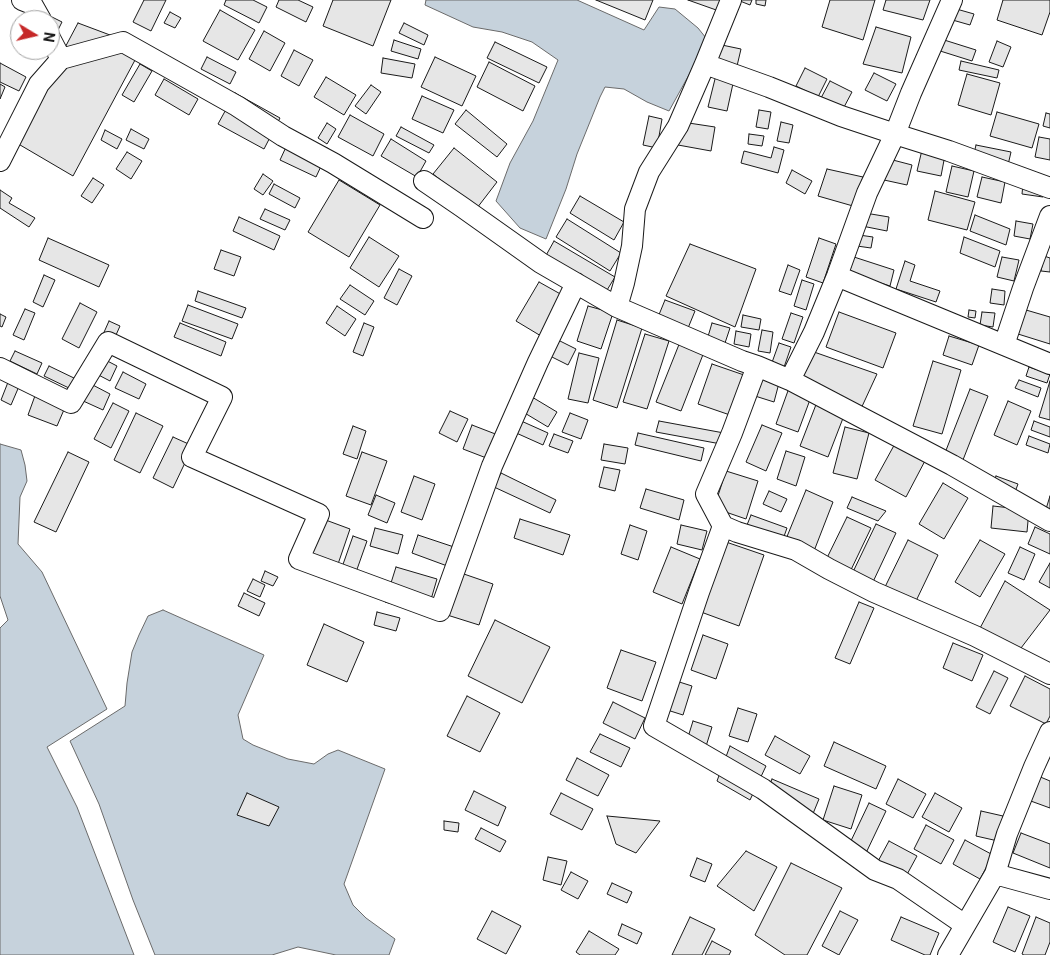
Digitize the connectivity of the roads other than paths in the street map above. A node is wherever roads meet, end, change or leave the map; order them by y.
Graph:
1 (731, 0) edge
2 (952, 0) edge
3 (61, 59) joint
4 (705, 64) junction
5 (895, 134) junction
6 (0, 161) edge
7 (424, 181) dead end
8 (1050, 188) edge
9 (1050, 216) edge
10 (423, 218) dead end
11 (837, 276) junction
12 (576, 284) junction
13 (617, 307) junction
14 (1004, 344) junction
15 (1050, 364) edge
16 (757, 366) junction
17 (0, 368) edge
18 (790, 380) junction
19 (1050, 521) edge
20 (723, 526) junction
21 (1050, 674) edge
22 (1050, 732) edge
23 (995, 874) junction
24 (1050, 889) edge
25 (965, 925) junction
26 (948, 955) edge

1 - 4 street
2 - 5 street
3 - 6 street
3 - 10 street
4 - 5 street
4 - 13 street
5 - 8 street
5 - 11 street
7 - 12 street
9 - 14 street
11 - 14 street
11 - 18 street
12 - 13 street
12 - 17 street
13 - 16 street
14 - 15 street
16 - 18 street
16 - 20 street
18 - 19 street
20 - 21 street
20 - 25 street
22 - 23 street
23 - 24 street
23 - 25 street
25 - 26 street

